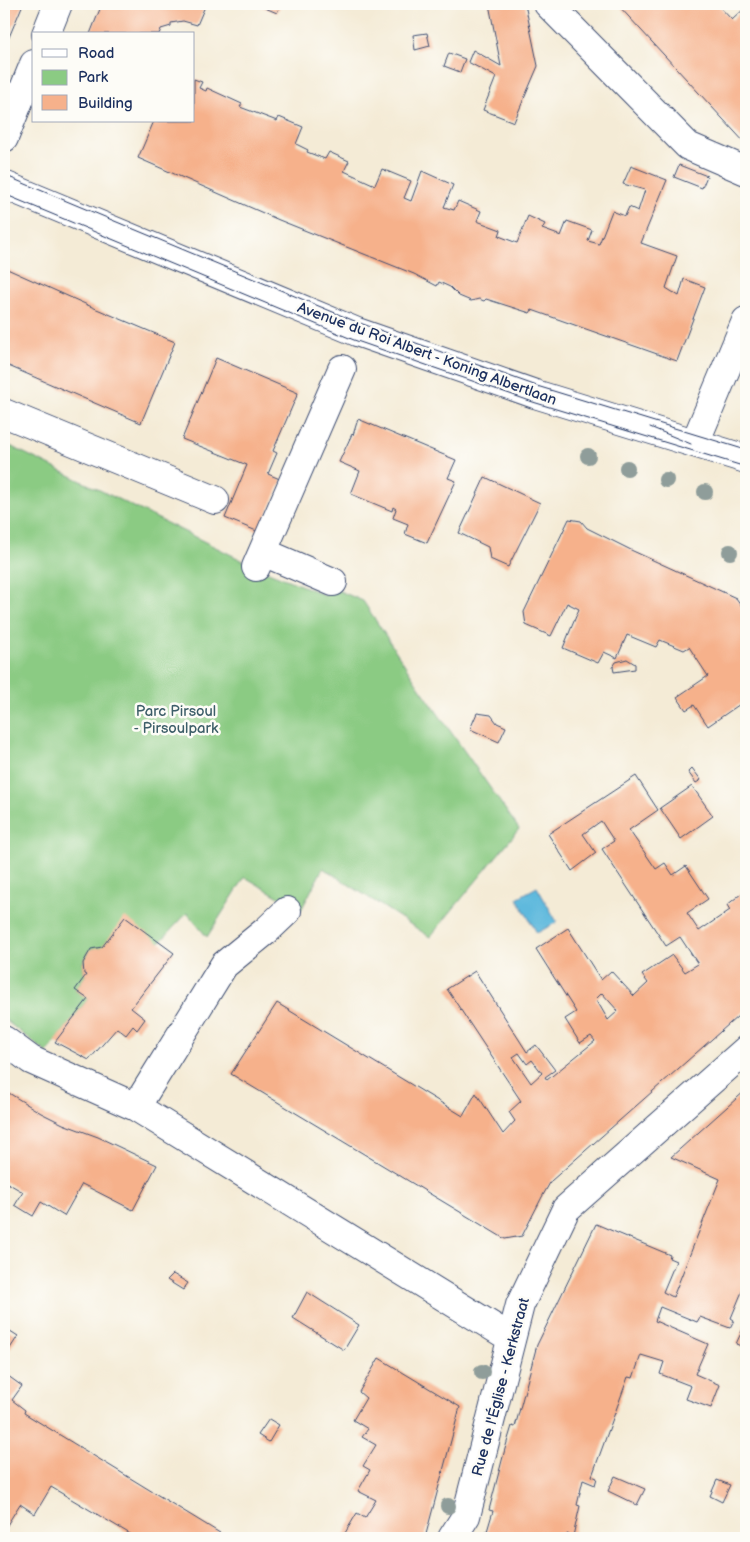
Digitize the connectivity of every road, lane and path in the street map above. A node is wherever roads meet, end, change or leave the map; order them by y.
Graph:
1 (58, 4) edge
2 (548, 4) edge
3 (47, 32) edge
4 (32, 69) edge
5 (4, 138) edge
6 (746, 172) edge
7 (4, 185) edge
8 (746, 321) edge
9 (342, 369) dead end
10 (4, 413) edge
11 (695, 443) junction
12 (746, 459) edge
13 (215, 500) dead end
14 (333, 582) dead end
15 (286, 911) dead end
16 (4, 1040) edge
17 (746, 1050) edge
18 (136, 1107) junction
19 (511, 1338) junction
20 (452, 1538) edge

1 - 3 street
2 - 6 street
4 - 5 street
7 - 11 street, Avenue du Roi Albert - Koning Albertlaan
8 - 11 street
9 - 14 street
10 - 13 street
11 - 12 street, Avenue du Roi Albert - Koning Albertlaan
15 - 18 street
16 - 18 street
17 - 19 street, Rue de l'Église - Kerkstraat
18 - 19 street
19 - 20 street, Rue de l'Église - Kerkstraat

